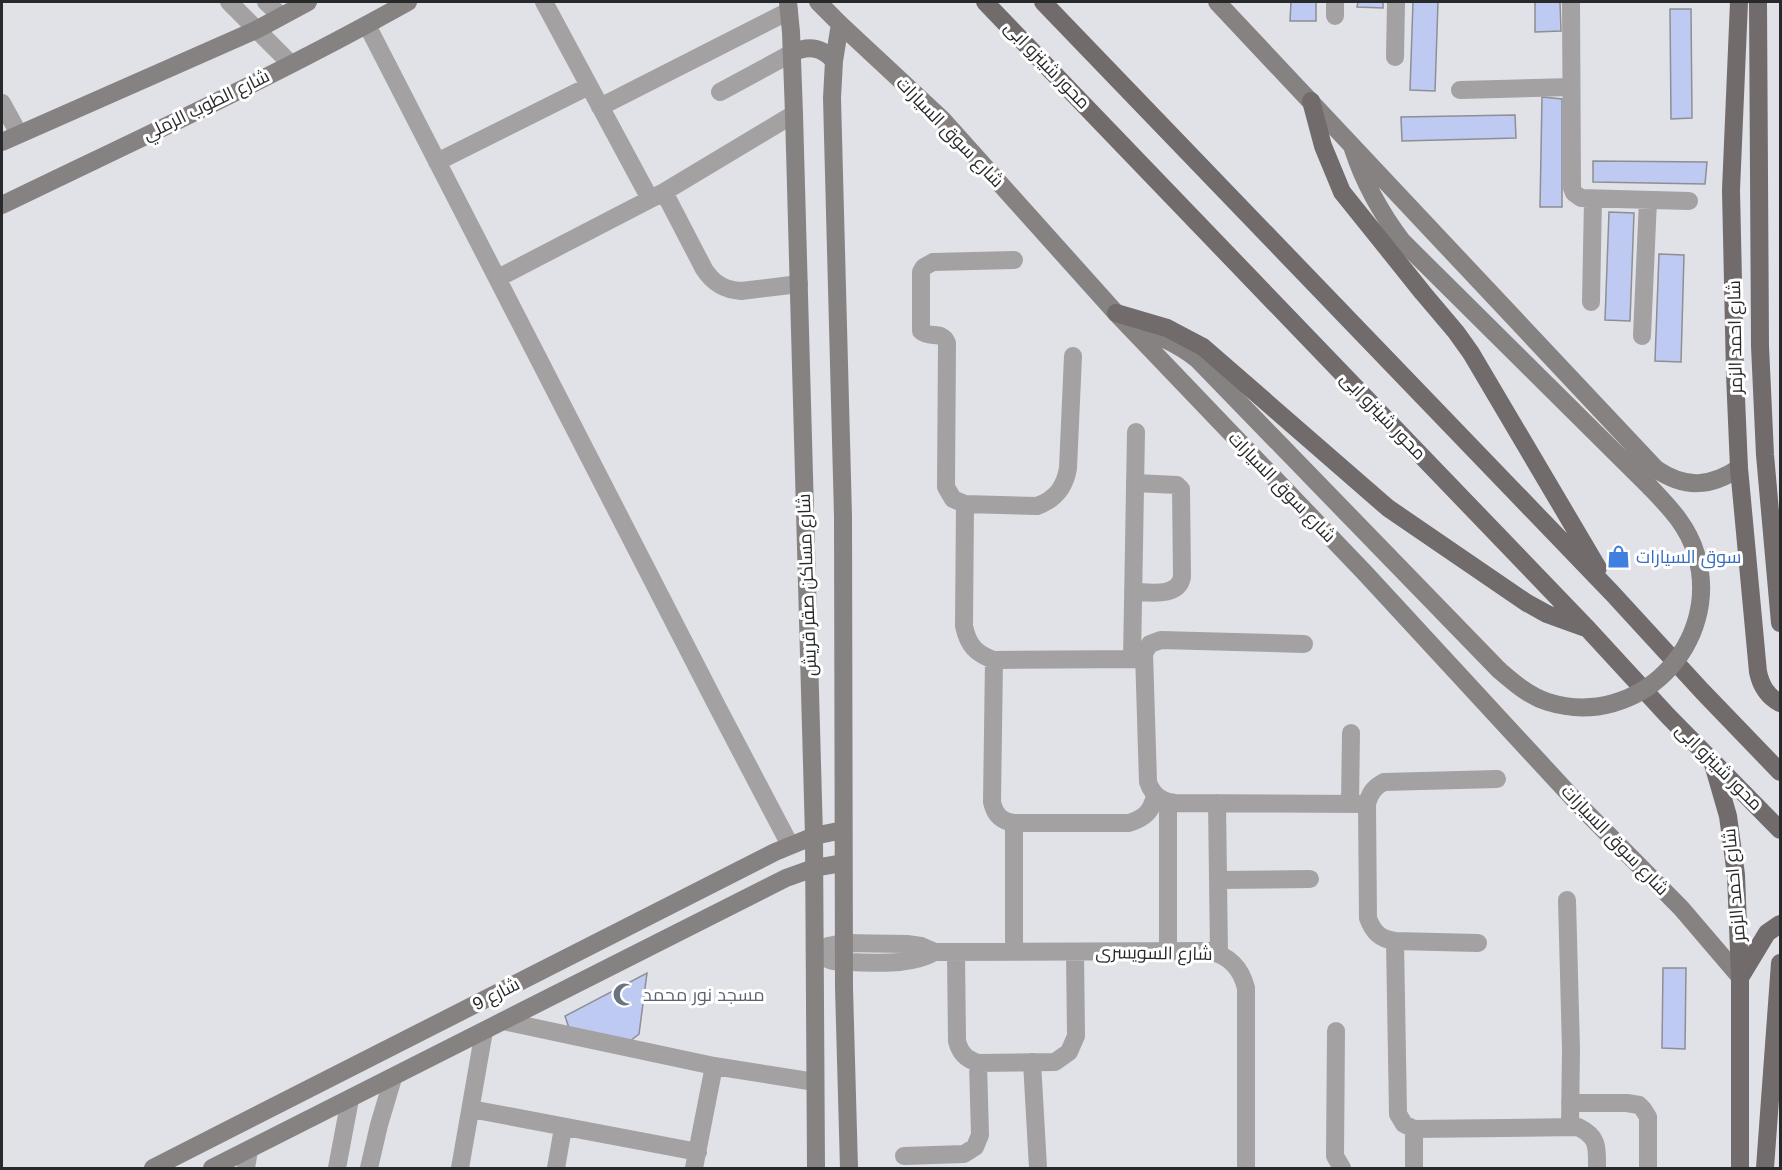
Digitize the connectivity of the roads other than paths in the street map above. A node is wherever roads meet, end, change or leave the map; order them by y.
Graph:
1 (229, 2) edge
2 (266, 2) edge
3 (308, 2) edge
4 (408, 2) edge
5 (544, 2) edge
6 (818, 2) edge
7 (985, 2) edge
8 (1043, 2) edge
9 (1217, 2) edge
10 (1396, 2) edge
11 (1570, 2) edge
12 (1739, 2) edge
13 (1758, 2) edge
14 (789, 6) edge
15 (280, 16) junction
16 (367, 24) junction
17 (840, 24) junction
18 (256, 30) junction
19 (792, 53) junction
20 (1395, 57) dead end
21 (834, 61) junction
22 (291, 64) junction
23 (589, 86) junction
24 (1571, 87) junction
25 (1460, 90) dead end
26 (720, 92) dead end
27 (1311, 101) junction
28 (2, 103) edge
29 (600, 107) junction
30 (794, 114) junction
31 (19, 134) junction
32 (2, 142) edge
33 (1351, 143) junction
34 (438, 162) junction
35 (657, 196) junction
36 (1593, 198) junction
37 (1648, 200) junction
38 (1689, 201) dead end
39 (2, 205) edge
40 (1014, 260) dead end
41 (498, 278) junction
42 (799, 284) junction
43 (1591, 302) dead end
44 (1116, 313) junction
45 (1130, 328) junction
46 (1642, 336) dead end
47 (1073, 356) dead end
48 (1136, 432) dead end
49 (1739, 468) junction
50 (1135, 483) junction
51 (965, 504) junction
52 (1133, 592) junction
53 (1612, 593) junction
54 (1780, 623) edge
55 (1587, 628) junction
56 (1304, 644) dead end
57 (1138, 659) junction
58 (994, 660) junction
59 (1780, 703) edge
60 (1351, 733) dead end
61 (1711, 760) junction
62 (1780, 771) edge
63 (1497, 779) dead end
64 (1162, 799) junction
65 (1217, 803) junction
66 (1358, 804) junction
67 (1014, 823) junction
68 (843, 830) junction
69 (1780, 830) edge
70 (814, 836) junction
71 (790, 845) junction
72 (843, 863) junction
73 (814, 868) junction
74 (1310, 879) dead end
75 (1218, 880) junction
76 (1567, 900) dead end
77 (1780, 924) edge
78 (1395, 941) junction
79 (843, 943) junction
80 (1478, 943) dead end
81 (935, 952) junction
82 (956, 952) junction
83 (1014, 952) junction
84 (1075, 952) junction
85 (1168, 952) junction
86 (1218, 953) junction
87 (815, 954) junction
88 (844, 962) junction
89 (1780, 963) edge
90 (1740, 977) junction
91 (503, 1021) junction
92 (430, 1027) junction
93 (484, 1031) junction
94 (1336, 1031) dead end
95 (443, 1052) junction
96 (1032, 1062) junction
97 (978, 1063) junction
98 (714, 1066) junction
99 (393, 1078) junction
100 (815, 1082) junction
101 (350, 1099) junction
102 (1570, 1103) junction
103 (471, 1109) junction
104 (1570, 1127) junction
105 (563, 1128) junction
106 (1414, 1130) junction
107 (342, 1142) junction
108 (374, 1149) junction
109 (249, 1150) junction
110 (904, 1156) dead end
111 (696, 1160) edge
112 (153, 1168) edge
113 (212, 1168) edge
114 (246, 1168) edge
115 (337, 1168) edge
116 (369, 1168) edge
117 (460, 1168) edge
118 (556, 1168) edge
119 (816, 1168) edge
120 (849, 1168) edge
121 (1038, 1168) edge
122 (1246, 1168) edge
123 (1342, 1168) edge
124 (1414, 1168) edge
125 (1597, 1168) edge
126 (1648, 1168) edge
127 (1740, 1168) edge
128 (1765, 1168) edge

1 - 18 street
2 - 15 street
3 - 15 street
4 - 16 street, شارع الطوب الرملي
5 - 23 street
6 - 17 street, شارع سوق السيارات
7 - 55 main road, محور شينزو ابى
8 - 53 main road
9 - 27 street
10 - 20 street
11 - 24 street
12 - 49 main road, شارع احمد الزمر
13 - 54 main road
14 - 19 street, شارع مساكن صقر قريش
14 - 29 street
15 - 18 street
16 - 22 street, شارع الطوب الرملي
16 - 34 street
17 - 21 street, شارع مساكن صقر قريش
17 - 44 street, شارع سوق السيارات
18 - 22 street
18 - 31 street
19 - 21 street
19 - 26 street
19 - 30 street, شارع مساكن صقر قريش
21 - 68 street, شارع مساكن صقر قريش
22 - 39 street, شارع الطوب الرملي
23 - 29 street
23 - 34 street
24 - 25 street
24 - 36 street
27 - 33 street
27 - 53 main road
28 - 31 street
29 - 35 street
30 - 35 street
30 - 42 street, شارع مساكن صقر قريش
31 - 32 street
33 - 45 street, bridge
33 - 49 street
34 - 41 street
35 - 41 street
35 - 42 street
36 - 37 street
36 - 43 street
37 - 38 street
37 - 46 street
40 - 51 street
41 - 71 street
42 - 70 street, شارع مساكن صقر قريش
44 - 45 street, شارع سوق السيارات
44 - 55 main road
45 - 90 street, شارع سوق السيارات
47 - 51 street
48 - 50 street
49 - 59 main road, شارع احمد الزمر
50 - 52 street
50 - 52 street
51 - 58 street
52 - 57 street
53 - 62 main road
55 - 61 main road, محور شينزو ابى
56 - 57 street
57 - 58 street
57 - 64 street
58 - 67 street
60 - 66 street
61 - 69 main road, محور شينزو ابى
61 - 90 main road, شارع احمد الزمر
63 - 66 street
64 - 65 street
64 - 67 street
64 - 85 street
65 - 66 street
65 - 75 street
66 - 78 street
67 - 83 street
68 - 70 street, شارع 9
68 - 72 street, شارع مساكن صقر قريش
70 - 71 street, شارع 9
70 - 73 street, شارع مساكن صقر قريش
71 - 92 street, شارع 9
72 - 73 street, شارع 9
72 - 79 street, شارع مساكن صقر قريش
73 - 87 street, شارع مساكن صقر قريش
73 - 91 street, شارع 9
74 - 75 street
75 - 86 street
76 - 102 street
77 - 90 main road, شارع احمد الزمر
78 - 80 street
78 - 106 street
79 - 81 street, شارع السويسرى
79 - 87 street, شارع السويسرى
79 - 88 street, شارع مساكن صقر قريش
81 - 82 street, شارع السويسرى
81 - 88 street, شارع السويسرى
82 - 83 street, شارع السويسرى
82 - 97 street
83 - 84 street, شارع السويسرى
84 - 85 street, شارع السويسرى
84 - 96 street
85 - 86 street, شارع السويسرى
86 - 122 street, شارع السويسرى
87 - 88 street, شارع السويسرى
87 - 100 street, شارع مساكن صقر قريش
88 - 120 street, شارع مساكن صقر قريش
89 - 128 main road
90 - 127 main road, شارع احمد الزمر
91 - 93 street, شارع 9
91 - 98 street
92 - 95 street
92 - 112 street, شارع 9
93 - 95 street, شارع 9
93 - 103 street
94 - 123 street
95 - 99 street, شارع 9
96 - 97 street
96 - 121 street
97 - 110 street
98 - 100 street
98 - 111 street
99 - 101 street, شارع 9
99 - 108 street
100 - 119 street, شارع مساكن صقر قريش
101 - 107 street
101 - 109 street, شارع 9
102 - 104 street
102 - 126 street
103 - 105 street
103 - 117 street
104 - 106 street
104 - 125 street
105 - 111 street
105 - 118 street
106 - 124 street
107 - 108 street
107 - 115 street
108 - 116 street
109 - 113 street, شارع 9
109 - 114 street

